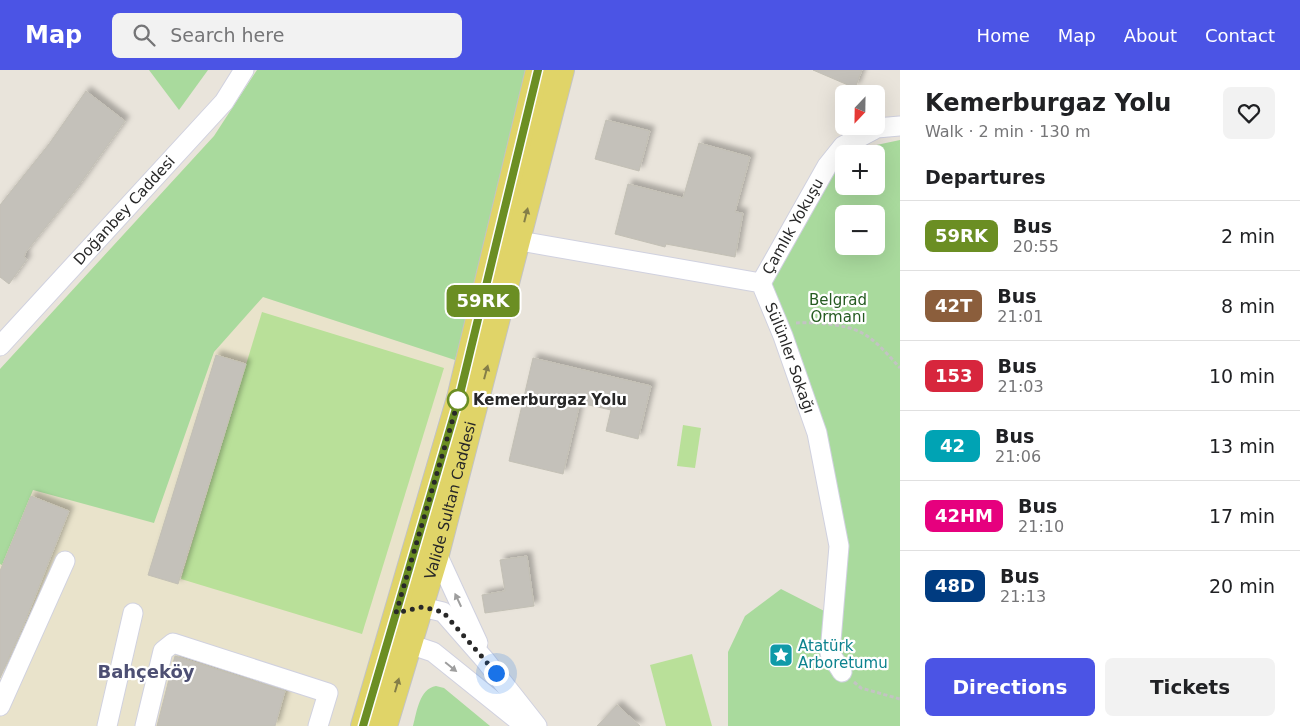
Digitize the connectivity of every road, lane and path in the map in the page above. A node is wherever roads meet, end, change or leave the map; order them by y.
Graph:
1 (244, 70) edge
2 (538, 70) edge
3 (562, 70) edge
4 (900, 126) edge
5 (520, 241) junction
6 (761, 283) junction
7 (778, 324) junction
8 (0, 346) edge
9 (900, 368) edge
10 (437, 554) junction
11 (65, 561) dead end
12 (422, 607) junction
13 (133, 613) dead end
14 (396, 613) junction
15 (409, 644) junction
16 (485, 660) junction
17 (842, 672) joint
18 (900, 699) edge
19 (0, 706) edge
20 (106, 726) edge
21 (145, 726) edge
22 (318, 726) edge
23 (363, 726) edge
24 (385, 726) edge
25 (525, 726) edge
26 (537, 726) edge

1 - 8 street, Doğanbey Caddesi
2 - 14 main road, Valide Sultan Caddesi
5 -> 3 main road, Valide Sultan Caddesi
4 - 6 street, Çamlık Yokuşu
5 - 6 street, Sülünler Sokağı
10 -> 5 main road, Valide Sultan Caddesi
6 - 7 street, Sülünler Sokağı
7 - 9 path
7 - 17 street, Sülünler Sokağı
10 - 12 main road, Valide Sultan Caddesi
16 -> 10 street
11 - 19 street
12 - 14 street
12 - 15 main road, Valide Sultan Caddesi
12 - 16 street
13 - 20 street
14 - 23 main road, Valide Sultan Caddesi
24 -> 15 main road, Valide Sultan Caddesi
15 -> 25 street
16 - 26 street
17 - 18 path
21 - 22 street

